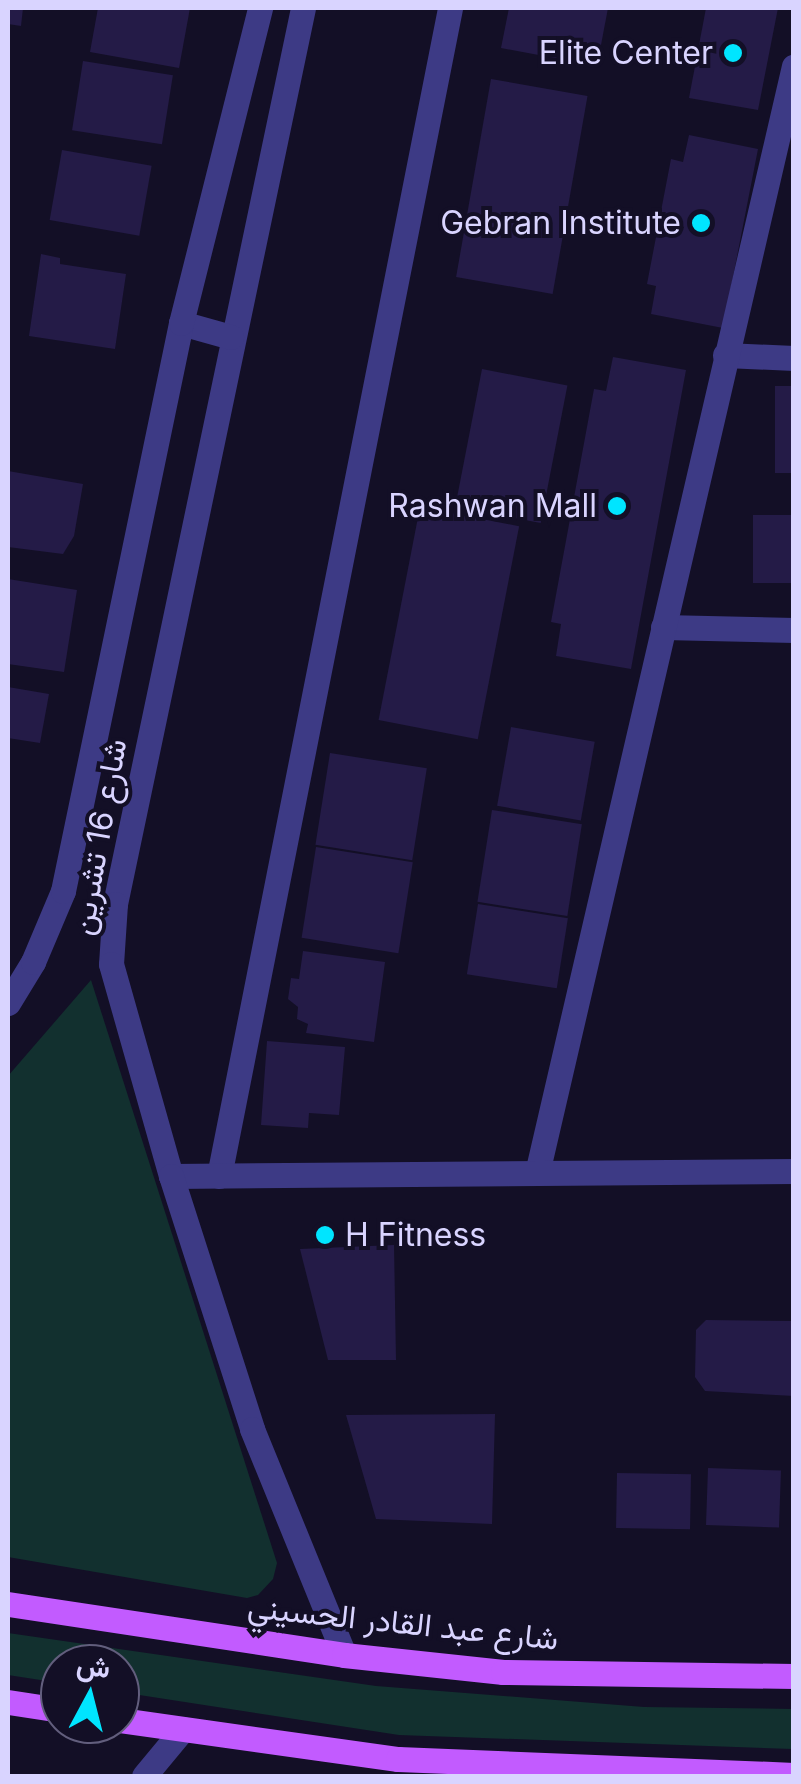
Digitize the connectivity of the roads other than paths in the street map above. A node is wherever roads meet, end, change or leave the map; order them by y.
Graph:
1 (260, 8) edge
2 (303, 8) edge
3 (450, 8) edge
4 (794, 66) edge
5 (181, 323) junction
6 (231, 336) junction
7 (725, 355) junction
8 (794, 358) edge
9 (664, 627) junction
10 (794, 630) edge
11 (8, 1003) edge
12 (794, 1171) edge
13 (536, 1174) junction
14 (171, 1176) junction
15 (218, 1176) junction
16 (8, 1604) edge
17 (344, 1655) junction
18 (794, 1676) edge
19 (8, 1702) edge
20 (40, 1707) edge
21 (140, 1723) edge
22 (183, 1730) junction
23 (794, 1775) edge
24 (144, 1776) edge

1 - 5 street, شارع 16 تشرين
2 - 6 street, شارع 16 تشرين
3 - 15 street
4 - 7 street
5 - 6 street
5 - 11 street, شارع 16 تشرين
6 - 14 street, شارع 16 تشرين
7 - 8 street
7 - 9 street
9 - 10 street
9 - 13 street
12 - 13 street
13 - 15 street
14 - 15 street
14 - 17 street, شارع 16 تشرين
16 - 17 main road, شارع عبد القادر الحسيني
17 - 18 main road, شارع عبد القادر الحسيني
19 - 20 main road
21 - 22 main road
22 - 23 main road
22 - 24 street

